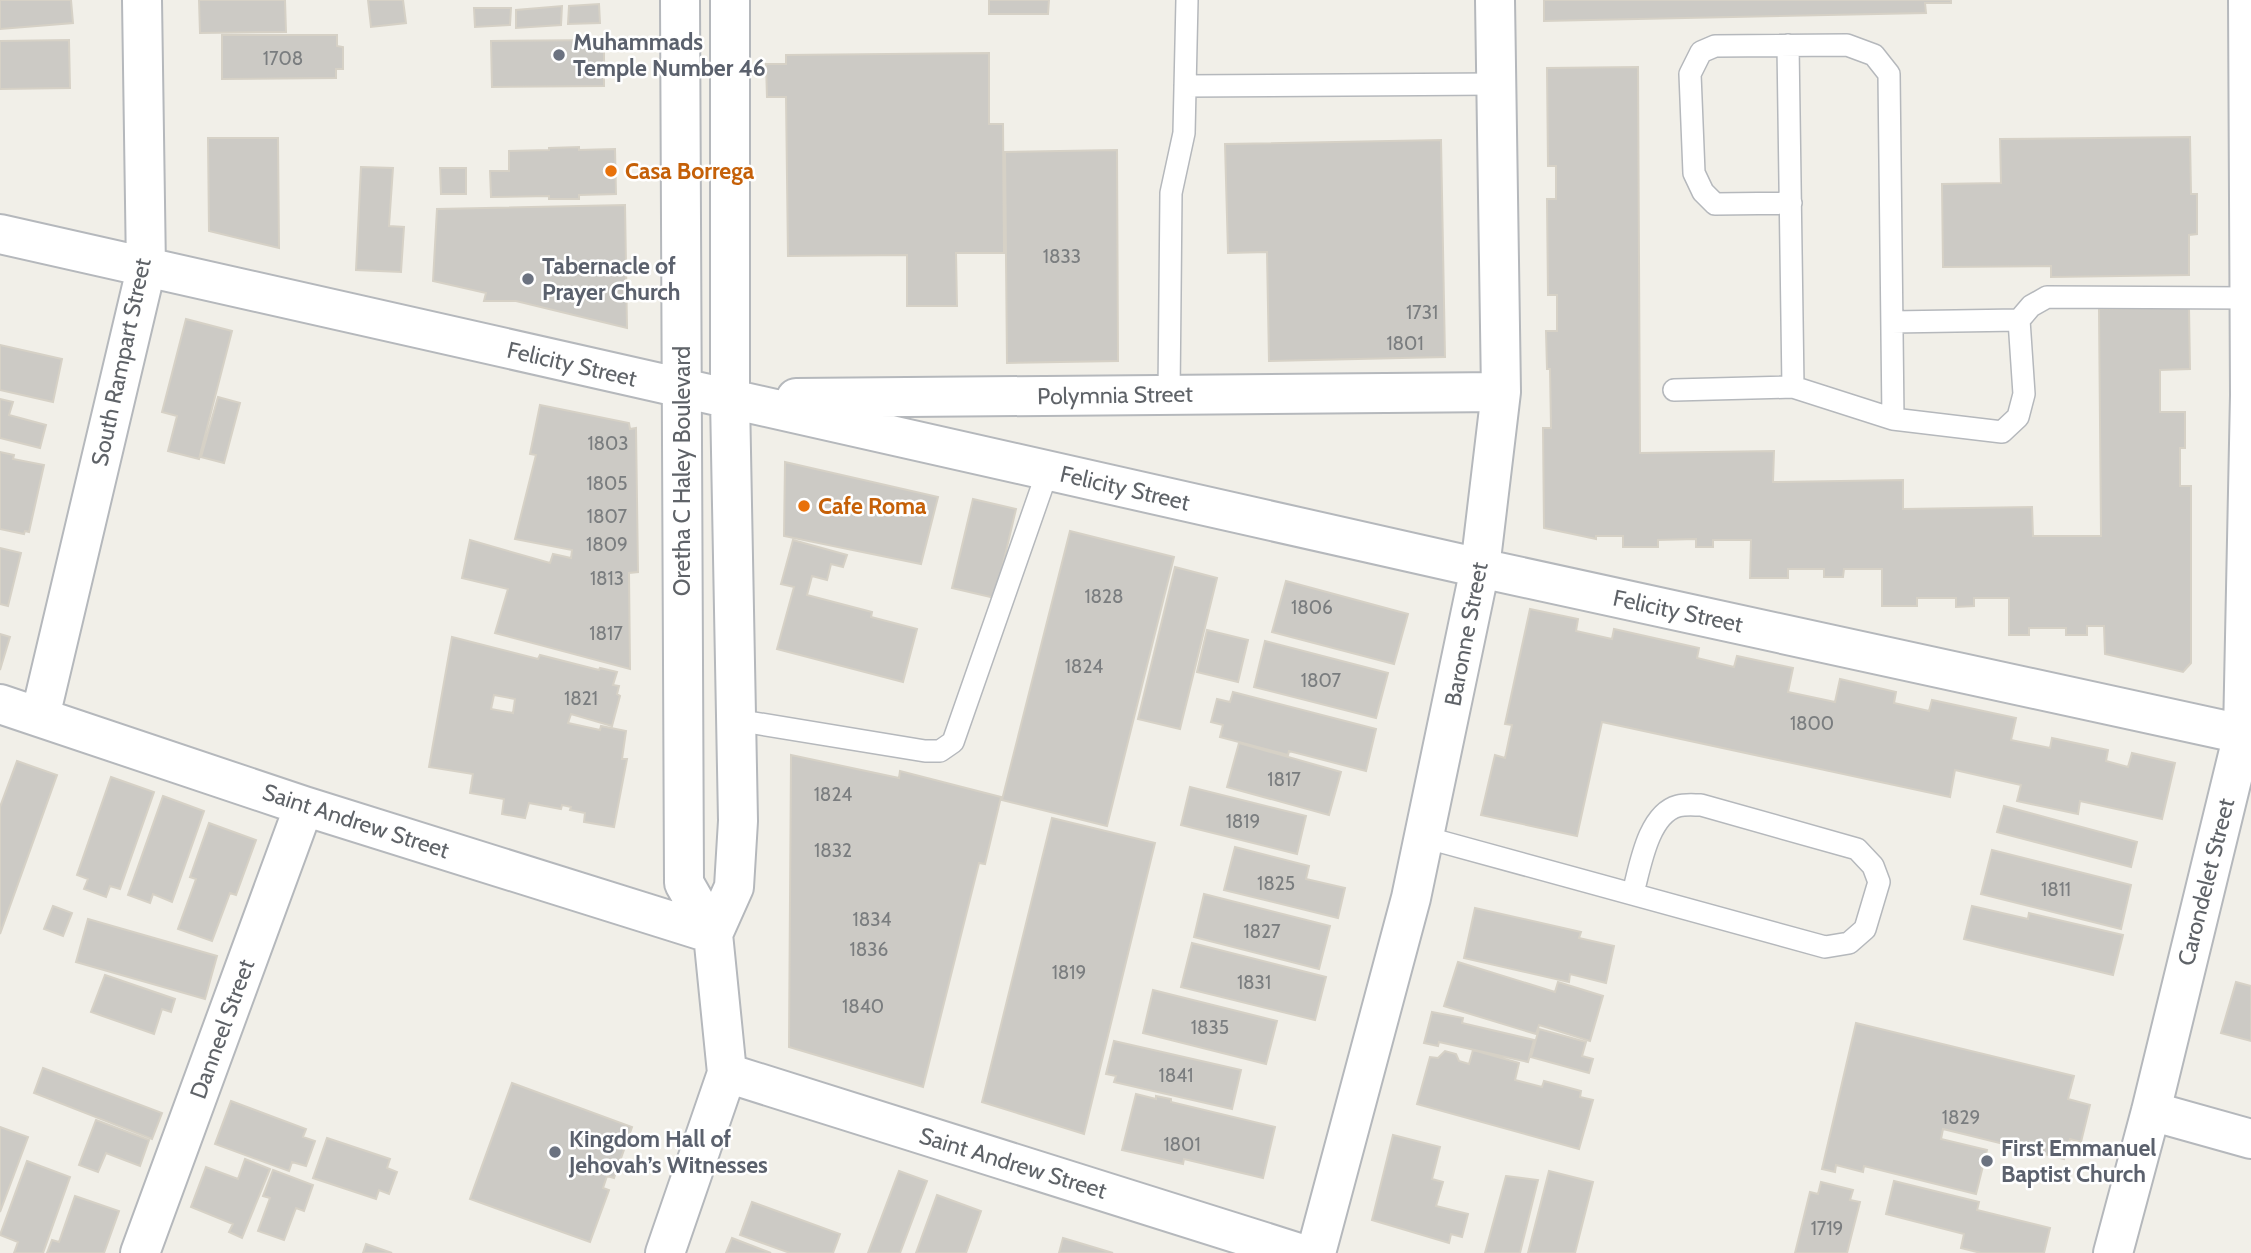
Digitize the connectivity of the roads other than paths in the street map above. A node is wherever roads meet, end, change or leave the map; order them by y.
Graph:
1 (142, 0) edge
2 (680, 0) edge
3 (730, 0) edge
4 (1187, 0) edge
5 (1495, 0) edge
6 (2248, 0) edge
7 (1788, 45) junction
8 (1496, 84) junction
9 (1185, 86) junction
10 (1791, 203) junction
11 (0, 234) edge
12 (146, 268) junction
13 (2249, 298) edge
14 (2019, 320) junction
15 (1892, 322) junction
16 (1793, 387) junction
17 (681, 388) junction
18 (1674, 390) dead end
19 (1501, 392) junction
20 (1169, 395) junction
21 (2250, 395) edge
22 (730, 399) junction
23 (1893, 419) junction
24 (1048, 470) junction
25 (1480, 568) junction
26 (0, 704) edge
27 (40, 717) junction
28 (736, 720) junction
29 (2247, 735) edge
30 (304, 806) junction
31 (1424, 837) junction
32 (1633, 893) junction
33 (713, 934) junction
34 (727, 1073) junction
35 (2151, 1111) junction
36 (2251, 1139) edge
37 (140, 1253) edge
38 (664, 1253) edge
39 (1299, 1253) edge
40 (1315, 1253) edge
41 (2113, 1253) edge

1 - 12 street, South Rampart Street
2 - 17 street, Oretha C Haley Boulevard
3 - 22 street, Oretha C Haley Boulevard
4 - 9 lane
5 - 8 street, Baronne Street
6 - 13 street, Carondelet Street
7 - 10 lane
7 - 10 lane
7 - 15 lane
8 - 9 lane
8 - 19 street, Baronne Street
9 - 20 lane
10 - 16 lane
11 - 12 street, Felicity Street
12 - 17 street, Felicity Street
12 - 27 street, South Rampart Street
13 - 14 lane
13 - 21 street, Carondelet Street
14 - 15 lane
14 - 23 lane
15 - 23 lane
16 - 18 lane
16 - 23 lane
17 - 22 street, Felicity Street
17 - 33 street, Oretha C Haley Boulevard
19 - 20 street, Polymnia Street
19 - 25 street, Baronne Street
20 - 22 street, Polymnia Street
21 - 29 street, Carondelet Street
22 - 24 street, Felicity Street
22 - 28 street, Oretha C Haley Boulevard
24 - 25 street, Felicity Street
24 - 28 lane
25 - 29 street, Felicity Street
25 - 31 street, Baronne Street
26 - 27 street, Saint Andrew Street
27 - 30 street, Saint Andrew Street
28 - 33 street, Oretha C Haley Boulevard
29 - 35 street, Carondelet Street
30 - 33 street, Saint Andrew Street
30 - 37 street, Danneel Street
31 - 32 lane
31 - 40 street, Baronne Street
32 - 32 lane
33 - 34 street, Oretha C Haley Boulevard
34 - 38 street, Oretha C Haley Boulevard
34 - 39 street, Saint Andrew Street
35 - 36 street
35 - 41 street, Carondelet Street

